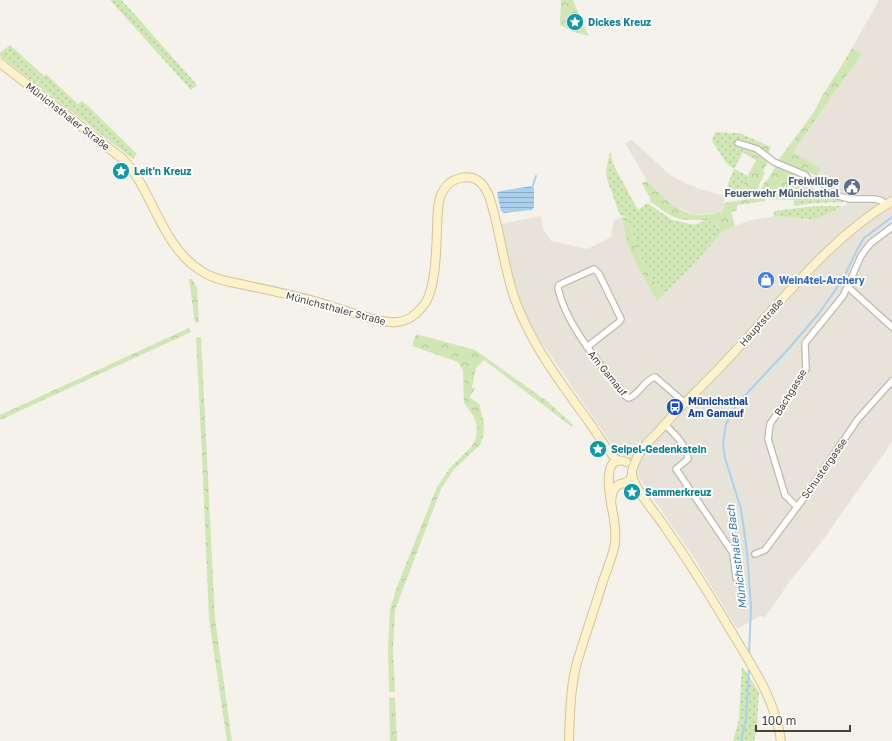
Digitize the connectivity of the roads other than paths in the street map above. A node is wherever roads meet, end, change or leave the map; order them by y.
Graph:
1 (0, 63) edge
2 (738, 143) dead end
3 (888, 203) edge
4 (892, 227) edge
5 (848, 287) junction
6 (892, 327) edge
7 (587, 347) junction
8 (892, 381) edge
9 (685, 403) junction
10 (664, 424) junction
11 (607, 447) junction
12 (639, 454) junction
13 (622, 462) junction
14 (610, 472) junction
15 (632, 473) junction
16 (621, 484) junction
17 (642, 494) junction
18 (611, 505) junction
19 (797, 507) junction
20 (755, 554) dead end
21 (736, 578) dead end
22 (569, 741) edge
23 (781, 741) edge

1 - 11 street, Münichsthaler Straße
2 - 3 street
3 - 9 street, Hauptstraße
4 - 5 street, Bachgasse
5 - 6 street
5 - 19 street, Bachgasse
7 - 7 street, Am Gamauf
7 - 9 street, Am Gamauf
8 - 19 street, Schustergasse
9 - 10 street, Hauptstraße
10 - 12 street, Hauptstraße
10 - 21 street
11 - 13 street, Münichsthaler Straße
11 - 14 street, Münichsthaler Straße
12 - 13 street, Hauptstraße
12 - 15 street, Hauptstraße
13 - 14 street
13 - 15 street, Münichsthaler Straße
14 - 16 street
14 - 18 street, Münichsthaler Straße
15 - 16 street
15 - 17 street, Münichsthaler Straße
16 - 17 street
16 - 18 street
17 - 23 street, Münichsthaler Straße
18 - 22 street, Münichsthaler Straße
19 - 20 street, Schustergasse

